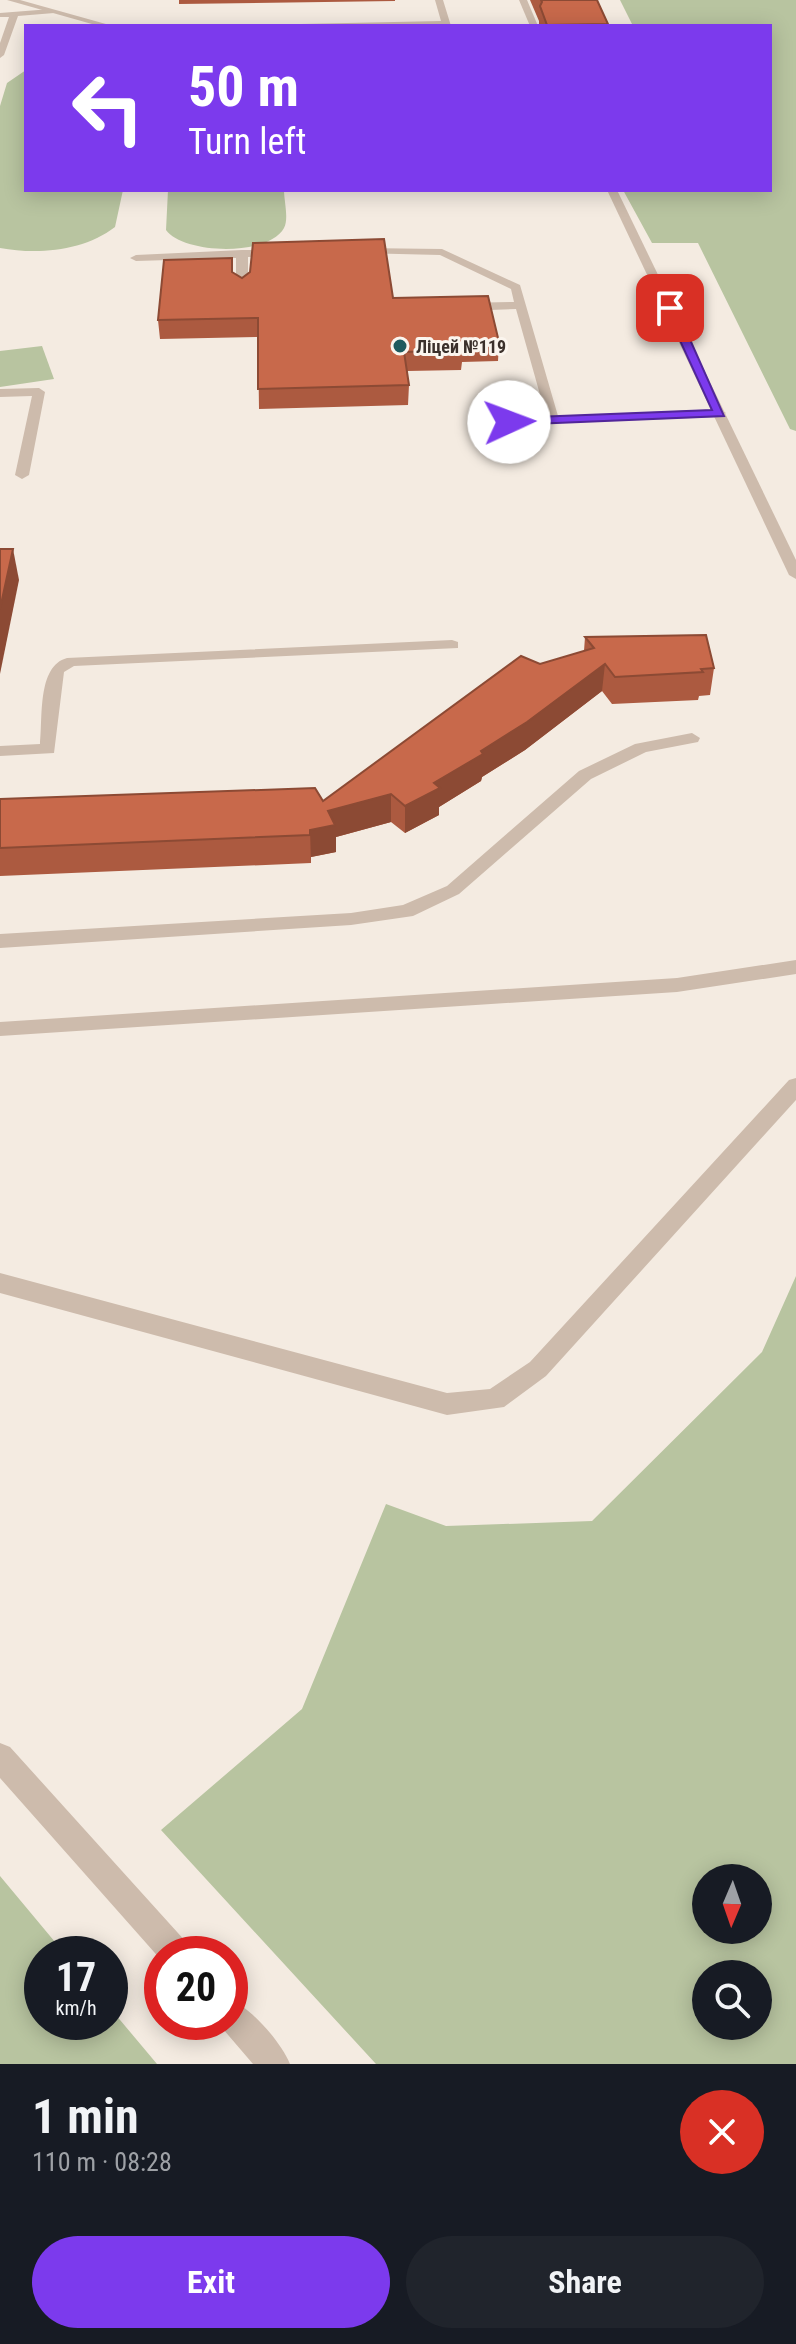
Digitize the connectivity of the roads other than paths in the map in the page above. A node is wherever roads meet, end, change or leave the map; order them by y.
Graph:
1 (11, 0) edge
2 (439, 0) edge
3 (523, 0) edge
4 (51, 11) junction
5 (0, 15) edge
6 (14, 15) junction
7 (101, 24) edge
8 (446, 24) edge
9 (533, 24) edge
10 (0, 55) edge
11 (613, 192) edge
12 (347, 251) edge
13 (287, 252) edge
14 (242, 253) junction
15 (136, 258) dead end
16 (242, 291) edge
17 (522, 305) junction
18 (451, 307) edge
19 (0, 393) edge
20 (720, 413) junction
21 (553, 420) junction
22 (487, 423) dead end
23 (22, 475) dead end
24 (796, 575) edge
25 (452, 645) dead end
26 (692, 738) dead end
27 (0, 751) edge
28 (0, 941) edge
29 (796, 967) edge
30 (0, 1029) edge
31 (796, 1086) edge
32 (0, 1283) edge
33 (0, 1757) edge
34 (160, 1936) edge
35 (248, 2035) edge
36 (274, 2064) edge

1 - 4 street
2 - 8 street
3 - 9 street
4 - 6 street
4 - 7 street
5 - 6 street
6 - 10 street
11 - 20 street
12 - 17 street
13 - 14 street
14 - 15 street
14 - 16 street
17 - 18 street
17 - 21 street
19 - 23 street
20 - 21 street
20 - 24 street
21 - 22 street
25 - 27 street
26 - 28 street
29 - 30 street
31 - 32 street
33 - 34 street
35 - 36 street

